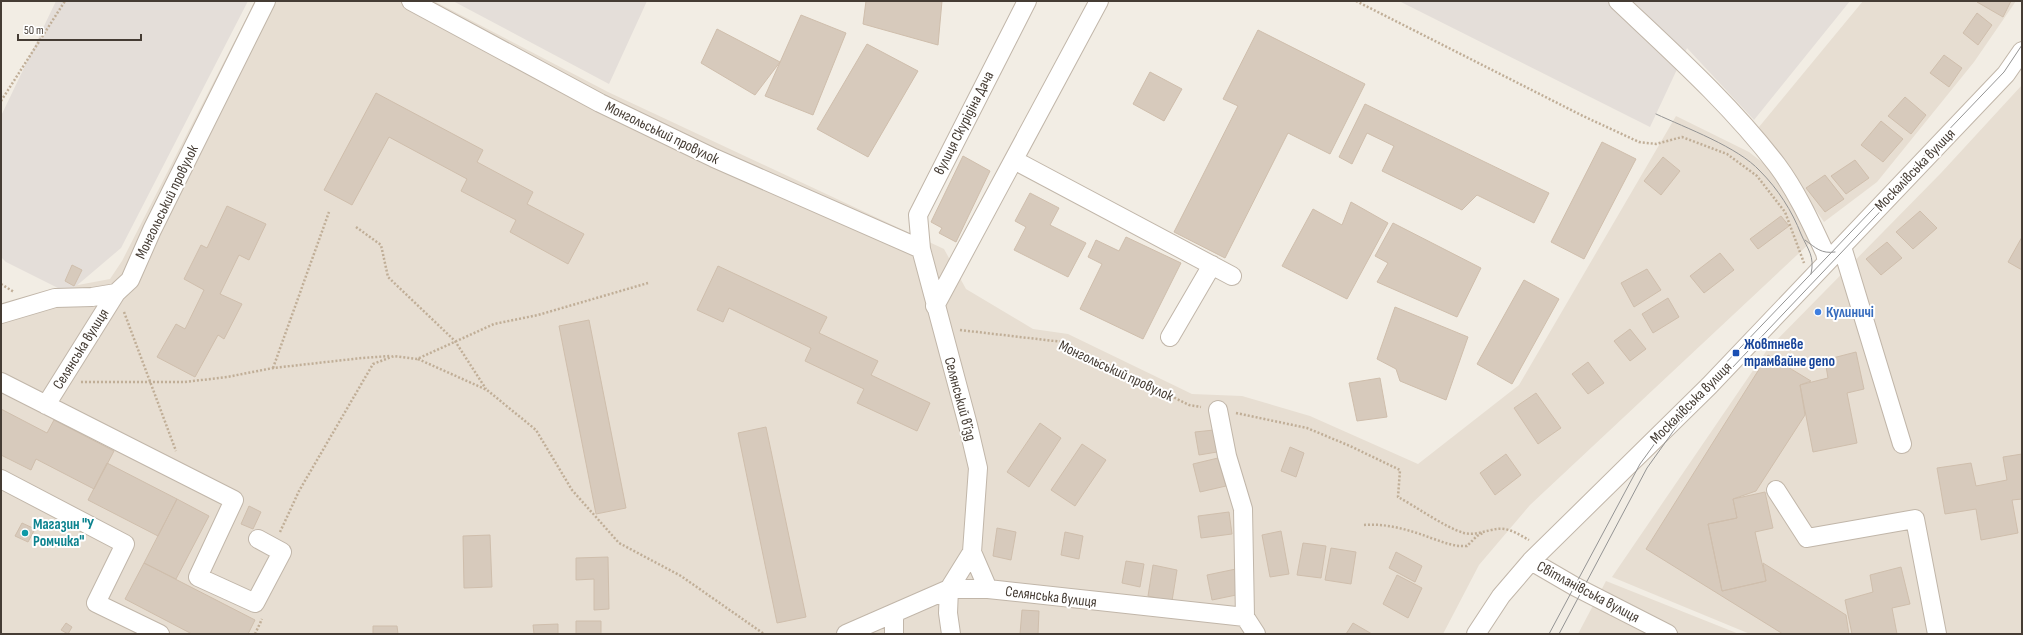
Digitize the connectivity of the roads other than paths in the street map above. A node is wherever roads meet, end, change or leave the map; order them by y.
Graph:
1 (266, 1) edge
2 (411, 1) edge
3 (1027, 1) edge
4 (1099, 1) edge
5 (1618, 1) edge
6 (2022, 51) edge
7 (1014, 160) junction
8 (921, 249) junction
9 (1843, 250) dead end
10 (1827, 262) junction
11 (1212, 265) junction
12 (1232, 276) dead end
13 (116, 292) junction
14 (935, 306) junction
15 (1, 314) edge
16 (1170, 337) dead end
17 (1, 382) edge
18 (46, 405) junction
19 (1218, 410) road end
20 (1902, 444) dead end
21 (1, 480) edge
22 (1776, 490) dead end
23 (266, 543) road end
24 (972, 552) junction
25 (1537, 555) junction
26 (949, 588) junction
27 (988, 589) junction
28 (894, 614) junction
29 (1244, 618) junction
30 (160, 634) edge
31 (846, 634) edge
32 (894, 634) edge
33 (951, 634) edge
34 (1256, 634) edge
35 (1476, 634) edge
36 (1668, 634) edge
37 (1937, 634) edge

1 - 13 street, Монгольський провулок
2 - 8 street, Монгольський провулок
3 - 8 street, вулиця Скурідіна Дача
4 - 7 street
5 - 10 street
6 - 10 street, Москалівська вулиця
7 - 11 street
7 - 14 street
8 - 14 street, Селянський вʼїзд
9 - 20 street
10 - 25 street, Москалівська вулиця
11 - 12 street
11 - 16 street
13 - 15 street
13 - 18 street, Селянська вулиця
14 - 24 street, Селянський вʼїзд
17 - 18 street
18 - 23 street
19 - 29 street
21 - 30 street
22 - 37 street
24 - 26 street, Селянський вʼїзд
24 - 27 street, Селянський вʼїзд
25 - 35 street, Москалівська вулиця
25 - 36 street, Світланівська вулиця
26 - 27 street, Селянська вулиця
26 - 28 street, Селянська вулиця
26 - 33 street
27 - 29 street, Селянська вулиця
28 - 31 street, Селянська вулиця
28 - 32 street
29 - 34 street

